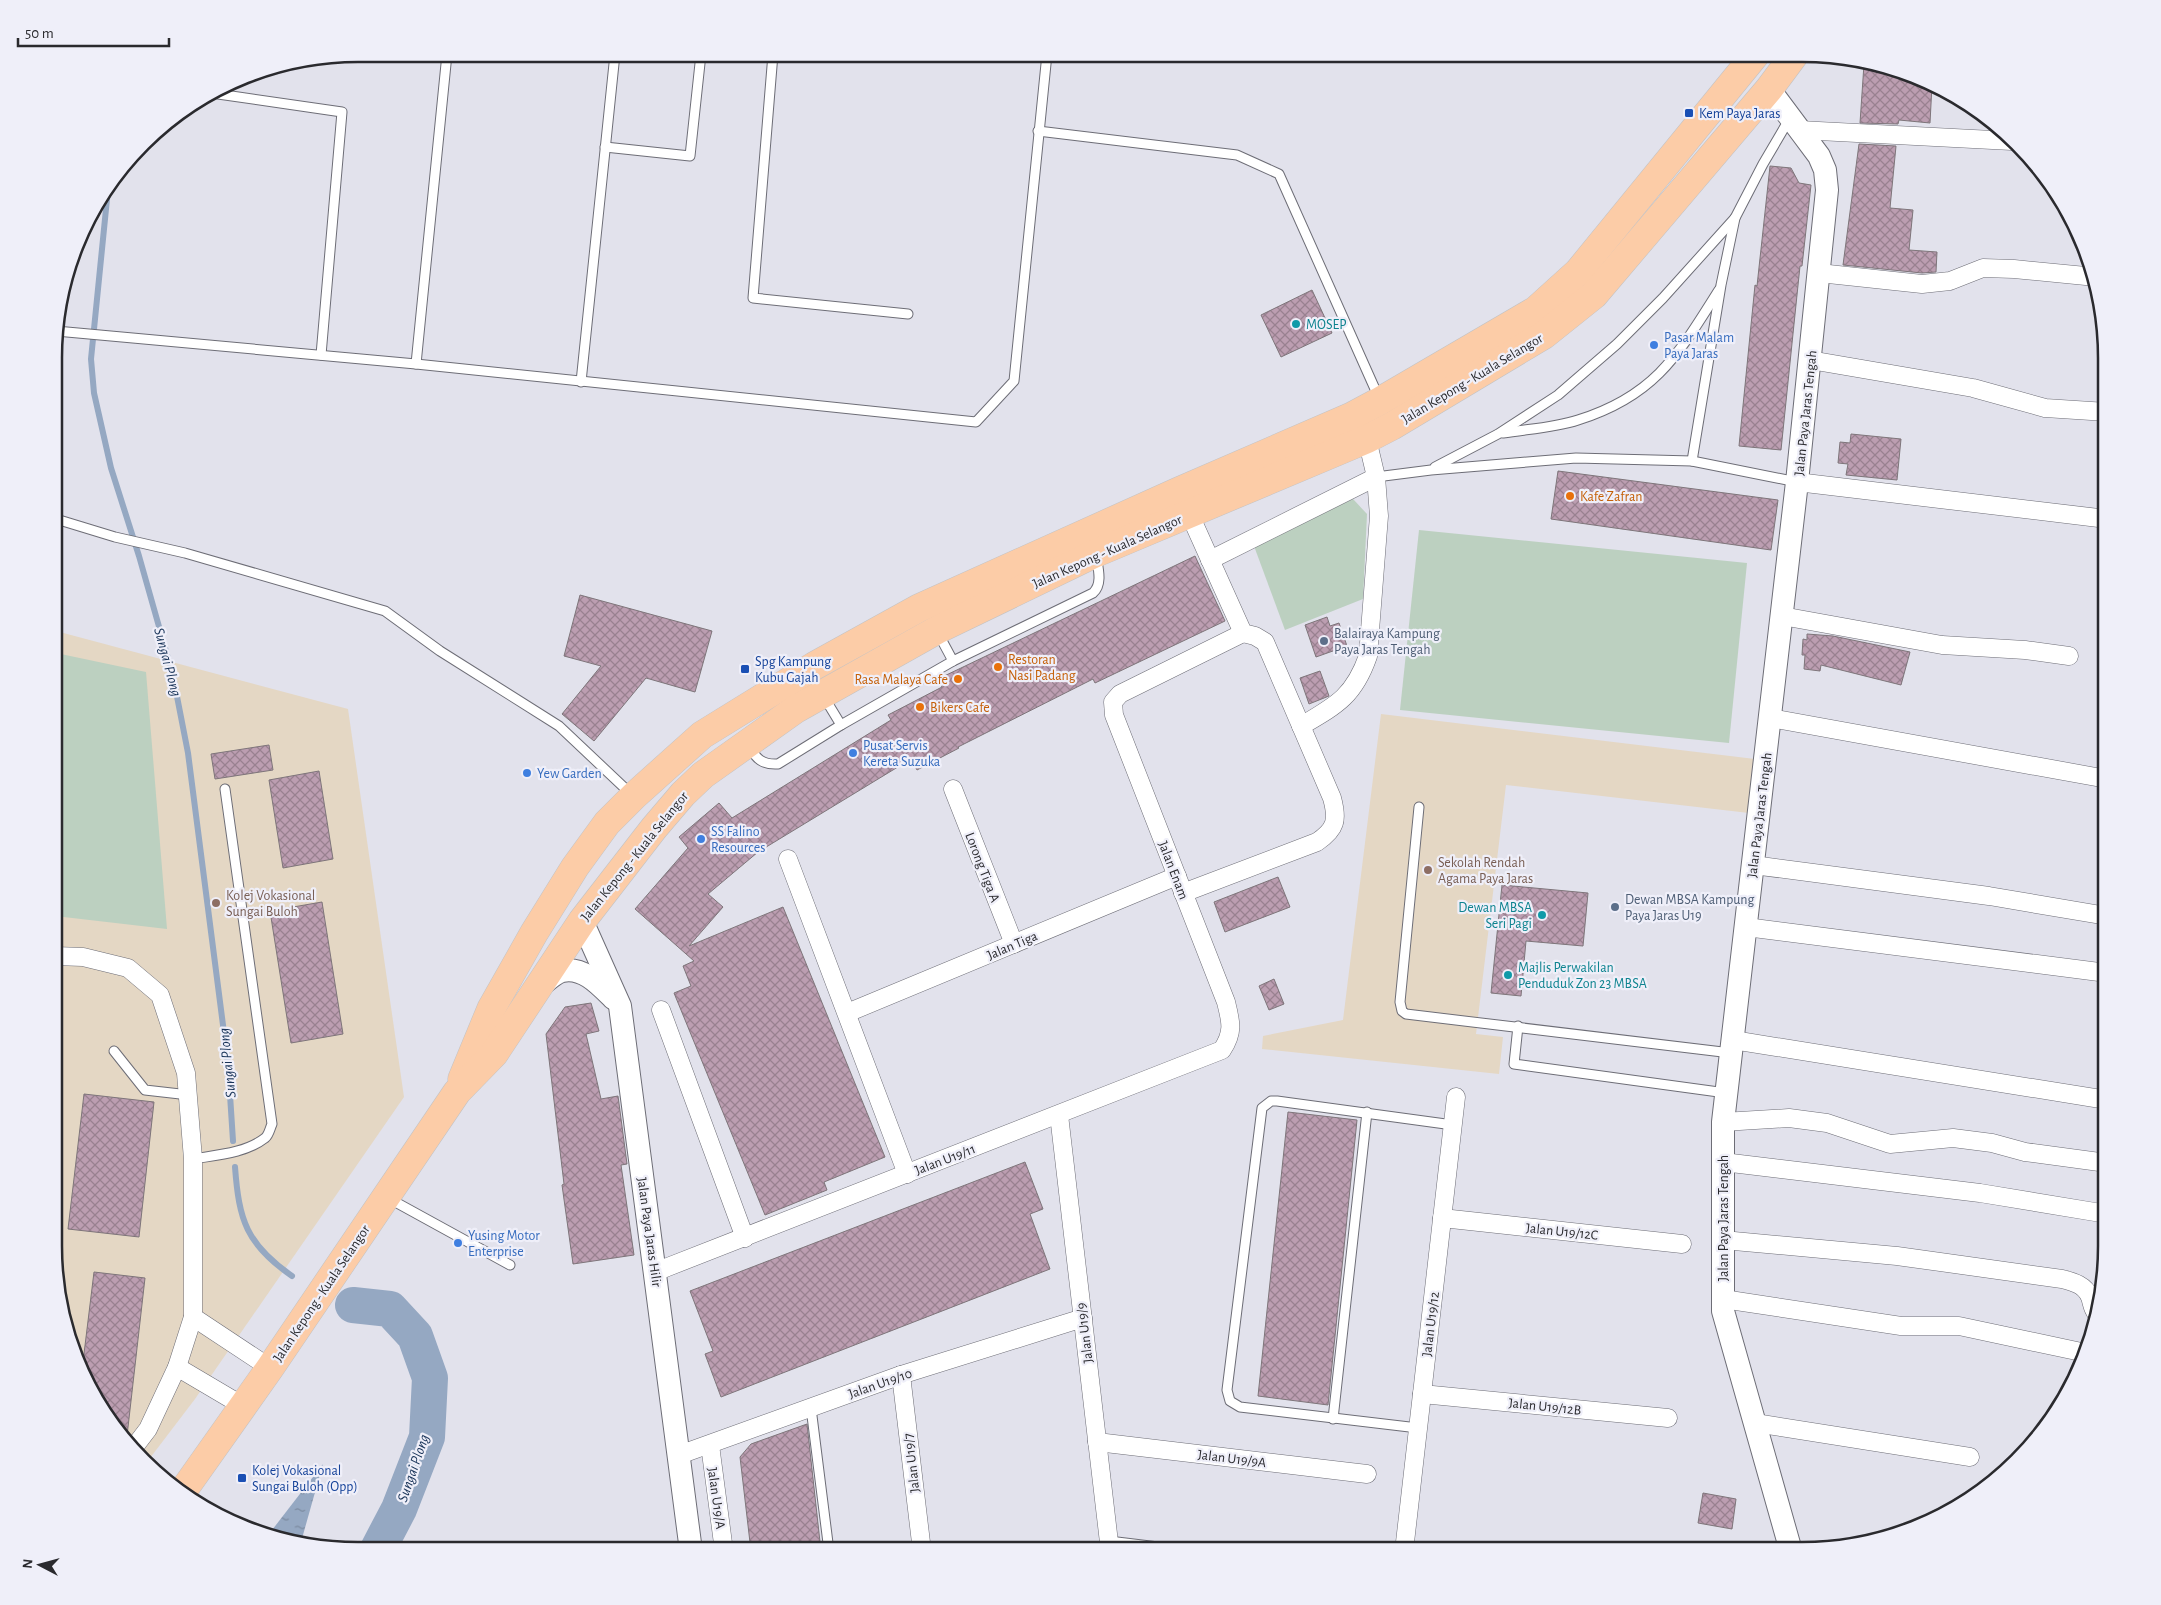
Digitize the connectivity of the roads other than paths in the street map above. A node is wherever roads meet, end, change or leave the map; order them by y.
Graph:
1 (447, 62) edge
2 (614, 62) edge
3 (700, 62) edge
4 (772, 62) edge
5 (1046, 62) edge
6 (1749, 62) edge
7 (1788, 62) edge
8 (1769, 89) junction
9 (224, 95) edge
10 (1795, 124) junction
11 (1038, 131) junction
12 (2003, 140) edge
13 (605, 147) junction
14 (1735, 218) junction
15 (1819, 273) junction
16 (2086, 276) edge
17 (1721, 285) junction
18 (908, 314) dead end
19 (64, 332) edge
20 (321, 355) junction
21 (1810, 360) junction
22 (416, 364) junction
23 (580, 382) junction
24 (2098, 411) edge
25 (1386, 414) junction
26 (1498, 434) junction
27 (1367, 439) junction
28 (1692, 461) junction
29 (1430, 470) junction
30 (1376, 478) junction
31 (1798, 482) junction
32 (1190, 514) junction
33 (2098, 518) edge
34 (62, 521) edge
35 (1096, 553) junction
36 (1210, 560) junction
37 (1782, 616) junction
38 (936, 630) junction
39 (1243, 633) junction
40 (2069, 656) dead end
41 (953, 661) junction
42 (823, 694) junction
43 (1770, 718) junction
44 (841, 725) junction
45 (1301, 726) junction
46 (702, 736) junction
47 (747, 744) junction
48 (2098, 777) edge
49 (225, 789) dead end
50 (953, 789) dead end
51 (634, 796) junction
52 (1419, 807) dead end
53 (788, 859) dead end
54 (1753, 864) junction
55 (1180, 885) junction
56 (2098, 914) edge
57 (582, 921) junction
58 (1746, 927) junction
59 (1014, 944) junction
60 (62, 956) edge
61 (2098, 972) edge
62 (536, 989) junction
63 (620, 1006) junction
64 (491, 1009) junction
65 (661, 1010) dead end
66 (847, 1013) junction
67 (1518, 1026) junction
68 (1230, 1039) joint
69 (1732, 1047) junction
70 (114, 1051) dead end
71 (457, 1092) junction
72 (1727, 1093) junction
73 (189, 1095) junction
74 (1456, 1097) dead end
75 (2098, 1099) edge
76 (1367, 1112) junction
77 (1059, 1115) junction
78 (1723, 1122) junction
79 (1453, 1125) junction
80 (193, 1159) junction
81 (1723, 1162) junction
82 (2098, 1162) edge
83 (907, 1174) junction
84 (386, 1197) junction
85 (2098, 1213) edge
86 (1442, 1218) junction
87 (745, 1238) junction
88 (1723, 1240) junction
89 (1682, 1244) dead end
90 (510, 1265) dead end
91 (655, 1272) junction
92 (1723, 1299) junction
93 (2093, 1304) edge
94 (193, 1317) junction
95 (1083, 1318) junction
96 (2079, 1352) edge
97 (177, 1367) junction
98 (270, 1368) junction
99 (901, 1375) junction
100 (1422, 1394) junction
101 (243, 1406) junction
102 (811, 1408) junction
103 (1668, 1418) dead end
104 (1333, 1419) junction
105 (1754, 1423) junction
106 (1418, 1428) junction
107 (1097, 1442) junction
108 (137, 1443) edge
109 (710, 1445) junction
110 (679, 1455) junction
111 (1970, 1457) dead end
112 (1367, 1474) dead end
113 (186, 1487) edge
114 (690, 1542) edge
115 (723, 1542) edge
116 (827, 1542) edge
117 (921, 1542) edge
118 (1109, 1542) edge
119 (1405, 1542) edge
120 (1788, 1542) edge

1 - 22 lane
2 - 13 lane
3 - 13 lane
4 - 18 lane
5 - 11 lane
6 - 25 highway, Jalan Kepong - Kuala Selangor
7 - 8 highway, Jalan Kepong - Kuala Selangor
8 - 10 street, Jalan Paya Jaras Tengah
8 - 25 highway, Jalan Kepong - Kuala Selangor
9 - 20 lane
10 - 12 street
10 - 14 lane
10 - 15 street, Jalan Paya Jaras Tengah
11 - 23 lane
11 - 25 lane
13 - 23 lane
14 - 17 lane
14 - 26 lane
15 - 16 street
15 - 21 street, Jalan Paya Jaras Tengah
17 - 26 lane
17 - 28 lane
19 - 20 lane
20 - 22 lane
21 - 24 street
21 - 31 street, Jalan Paya Jaras Tengah
22 - 23 lane
25 - 27 highway, Jalan Kepong - Kuala Selangor
25 - 46 highway, Jalan Kepong - Kuala Selangor
26 - 29 lane
27 - 30 street
27 - 32 highway, Jalan Kepong - Kuala Selangor
28 - 29 lane
28 - 31 lane
29 - 30 lane
30 - 36 street
30 - 45 street
31 - 33 street
31 - 37 street, Jalan Paya Jaras Tengah
32 - 35 highway, Jalan Kepong - Kuala Selangor
32 - 36 street
34 - 51 lane
35 - 38 highway, Jalan Kepong - Kuala Selangor
35 - 41 lane
36 - 39 street
37 - 40 street
37 - 43 street, Jalan Paya Jaras Tengah
38 - 41 lane
38 - 42 highway, Jalan Kepong - Kuala Selangor
39 - 45 street, Jalan Tiga
39 - 55 street, Jalan Enam
41 - 44 lane
42 - 44 lane
42 - 47 highway, Jalan Kepong - Kuala Selangor
43 - 48 street
43 - 54 street, Jalan Paya Jaras Tengah
44 - 47 lane
45 - 55 street, Jalan Tiga
46 - 51 highway, Jalan Kepong - Kuala Selangor
46 - 57 highway
47 - 57 highway, Jalan Kepong - Kuala Selangor
49 - 80 lane
50 - 59 street, Lorong Tiga A
51 - 64 highway, Jalan Kepong - Kuala Selangor
52 - 67 lane
53 - 66 street
54 - 56 street
54 - 58 street, Jalan Paya Jaras Tengah
55 - 59 street, Jalan Tiga
55 - 68 street, Jalan Enam
57 - 62 highway, Jalan Kepong - Kuala Selangor
57 - 63 street, Jalan Paya Jaras Hilir
57 - 64 highway
58 - 61 street
58 - 69 street, Jalan Paya Jaras Tengah
59 - 66 street, Jalan Tiga
60 - 73 street
62 - 63 street
62 - 71 highway, Jalan Kepong - Kuala Selangor
63 - 91 street, Jalan Paya Jaras Hilir
64 - 71 highway, Jalan Kepong - Kuala Selangor
65 - 87 street
66 - 83 street
67 - 69 lane
67 - 72 lane
68 - 77 street, Jalan U19/11
69 - 72 street, Jalan Paya Jaras Tengah
69 - 75 street
70 - 73 lane
71 - 84 highway, Jalan Kepong - Kuala Selangor
72 - 78 street, Jalan Paya Jaras Tengah
73 - 80 street
74 - 79 street, Jalan U19/12
76 - 79 lane
76 - 104 lane
76 - 104 lane
77 - 83 street, Jalan U19/11
77 - 95 street, Jalan U19/9
78 - 81 street, Jalan Paya Jaras Tengah
78 - 82 street
79 - 86 street, Jalan U19/12
80 - 94 street
81 - 85 street
81 - 88 street, Jalan Paya Jaras Tengah
83 - 87 street, Jalan U19/11
84 - 90 lane
84 - 98 highway, Jalan Kepong - Kuala Selangor
86 - 89 street, Jalan U19/12C
86 - 100 street, Jalan U19/12
87 - 91 street, Jalan U19/11
88 - 92 street, Jalan Paya Jaras Tengah
88 - 93 street
91 - 110 street, Jalan Paya Jaras Hilir
92 - 96 street
92 - 105 street, Jalan Paya Jaras Tengah
94 - 97 street
94 - 98 street
95 - 99 street, Jalan U19/10
95 - 107 street, Jalan U19/9
97 - 101 street
97 - 108 street
98 - 101 highway, Jalan Kepong - Kuala Selangor
99 - 102 street, Jalan U19/10
99 - 117 street, Jalan U19/7
100 - 103 street, Jalan U19/12B
100 - 106 street, Jalan U19/12
101 - 113 highway, Jalan Kepong - Kuala Selangor
102 - 109 street, Jalan U19/10
102 - 116 lane
104 - 106 lane
105 - 111 street
105 - 120 street, Jalan Paya Jaras Tengah
106 - 119 street, Jalan U19/12
107 - 112 street, Jalan U19/9A
107 - 118 street, Jalan U19/9
109 - 110 street, Jalan U19/10
109 - 115 street, Jalan U19/A
110 - 114 street, Jalan Paya Jaras Hilir

